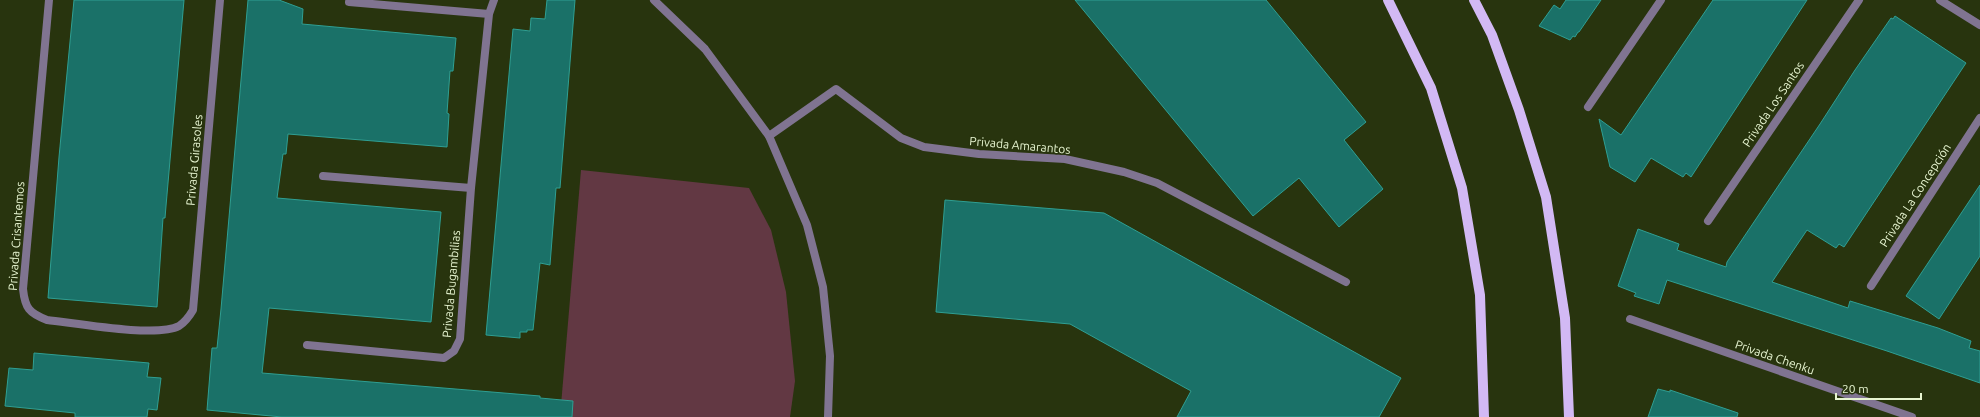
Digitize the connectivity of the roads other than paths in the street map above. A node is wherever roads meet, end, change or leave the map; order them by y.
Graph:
1 (48, 0) edge
2 (220, 0) edge
3 (494, 0) edge
4 (654, 0) edge
5 (1388, 0) edge
6 (1474, 0) edge
7 (1661, 0) edge
8 (1859, 0) edge
9 (1940, 0) edge
10 (349, 2) dead end
11 (489, 14) junction
12 (1980, 25) edge
13 (1588, 107) dead end
14 (1980, 118) edge
15 (769, 136) junction
16 (323, 176) dead end
17 (471, 188) junction
18 (1708, 222) dead end
19 (1346, 282) dead end
20 (1871, 286) dead end
21 (1630, 319) dead end
22 (187, 320) joint
23 (308, 345) dead end
24 (828, 417) edge
25 (1484, 417) edge
26 (1568, 417) edge
27 (1912, 417) edge

1 - 22 street, Privada Crisantemos
2 - 22 street, Privada Girasoles
3 - 11 street, Privada Bugambilias
4 - 15 street
5 - 25 main road
6 - 26 main road
7 - 13 street
8 - 18 street, Privada Los Santos
9 - 12 street
10 - 11 street
11 - 17 street, Privada Bugambilias
14 - 20 street, Privada La Concepción
15 - 19 street, Privada Amarantos
15 - 24 street
16 - 17 street
17 - 23 street, Privada Bugambilias
21 - 27 street, Privada Chenku

